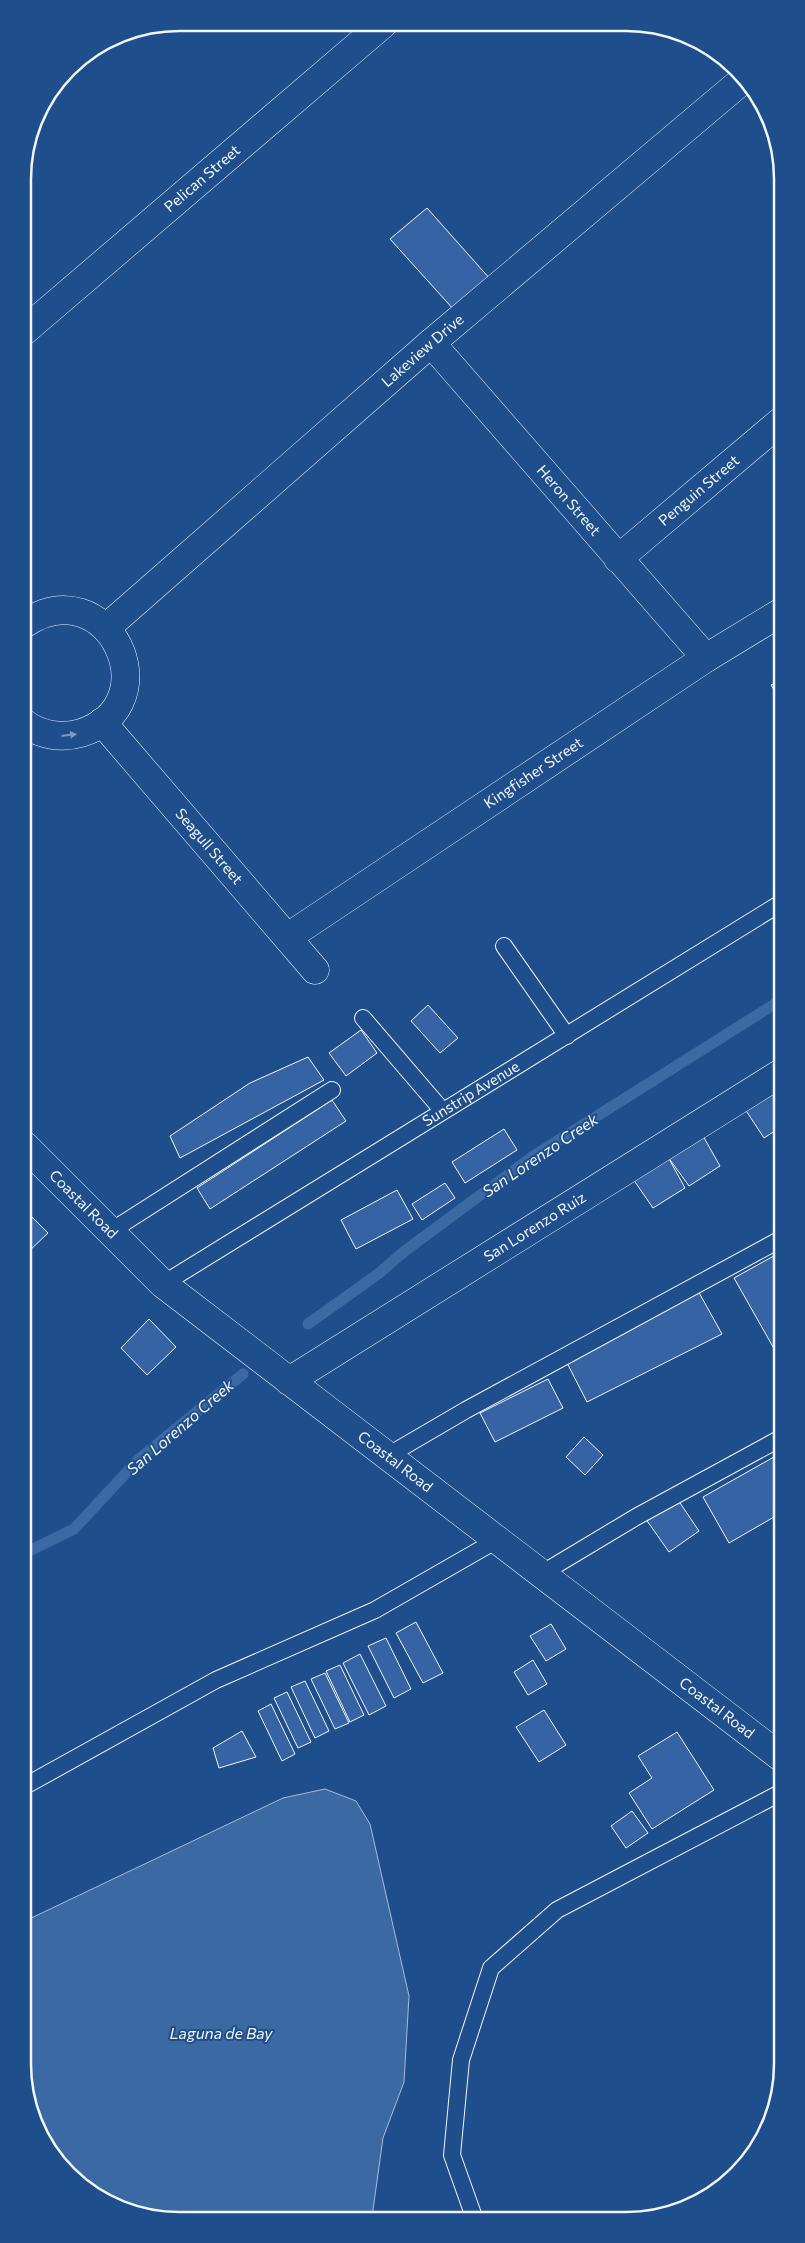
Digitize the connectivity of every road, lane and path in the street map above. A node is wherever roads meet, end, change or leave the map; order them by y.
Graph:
1 (373, 32) edge
2 (738, 84) edge
3 (32, 324) edge
4 (431, 343) junction
5 (774, 427) edge
6 (618, 559) junction
7 (774, 617) edge
8 (32, 620) edge
9 (106, 628) junction
10 (706, 658) junction
11 (102, 722) junction
12 (32, 728) edge
13 (774, 907) edge
14 (288, 937) junction
15 (504, 946) dead end
16 (315, 970) dead end
17 (363, 1018) dead end
18 (567, 1036) junction
19 (774, 1078) edge
20 (332, 1090) dead end
21 (442, 1110) junction
22 (31, 1152) edge
23 (111, 1231) junction
24 (773, 1243) edge
25 (164, 1284) junction
26 (290, 1381) junction
27 (773, 1442) edge
28 (388, 1455) junction
29 (497, 1540) junction
30 (541, 1574) junction
31 (773, 1751) edge
32 (31, 1783) edge
33 (773, 1797) edge
34 (472, 2212) edge

1 - 3 street, Pelican Street
2 - 4 street, Lakeview Drive
4 - 6 street, Heron Street
4 - 9 street, Lakeview Drive
5 - 6 street, Penguin Street
6 - 10 street, Heron Street
7 - 10 street, Kingfisher Street
8 - 9 street
9 - 11 street
10 - 14 street, Kingfisher Street
12 -> 11 street
11 - 14 street, Seagull Street
13 - 18 lane, Sunstrip Avenue
14 - 16 street, Seagull Street
15 - 18 lane
17 - 21 lane
18 - 21 lane, Sunstrip Avenue
19 - 26 street, San Lorenzo Ruiz
20 - 23 lane
21 - 25 lane, Sunstrip Avenue
22 - 23 street, Coastal Road
23 - 25 street, Coastal Road
24 - 28 lane
25 - 26 street, Coastal Road
26 - 28 street, Coastal Road
27 - 30 lane
28 - 29 street, Coastal Road
29 - 30 street, Coastal Road
29 - 32 lane
30 - 31 street, Coastal Road
33 - 34 lane

